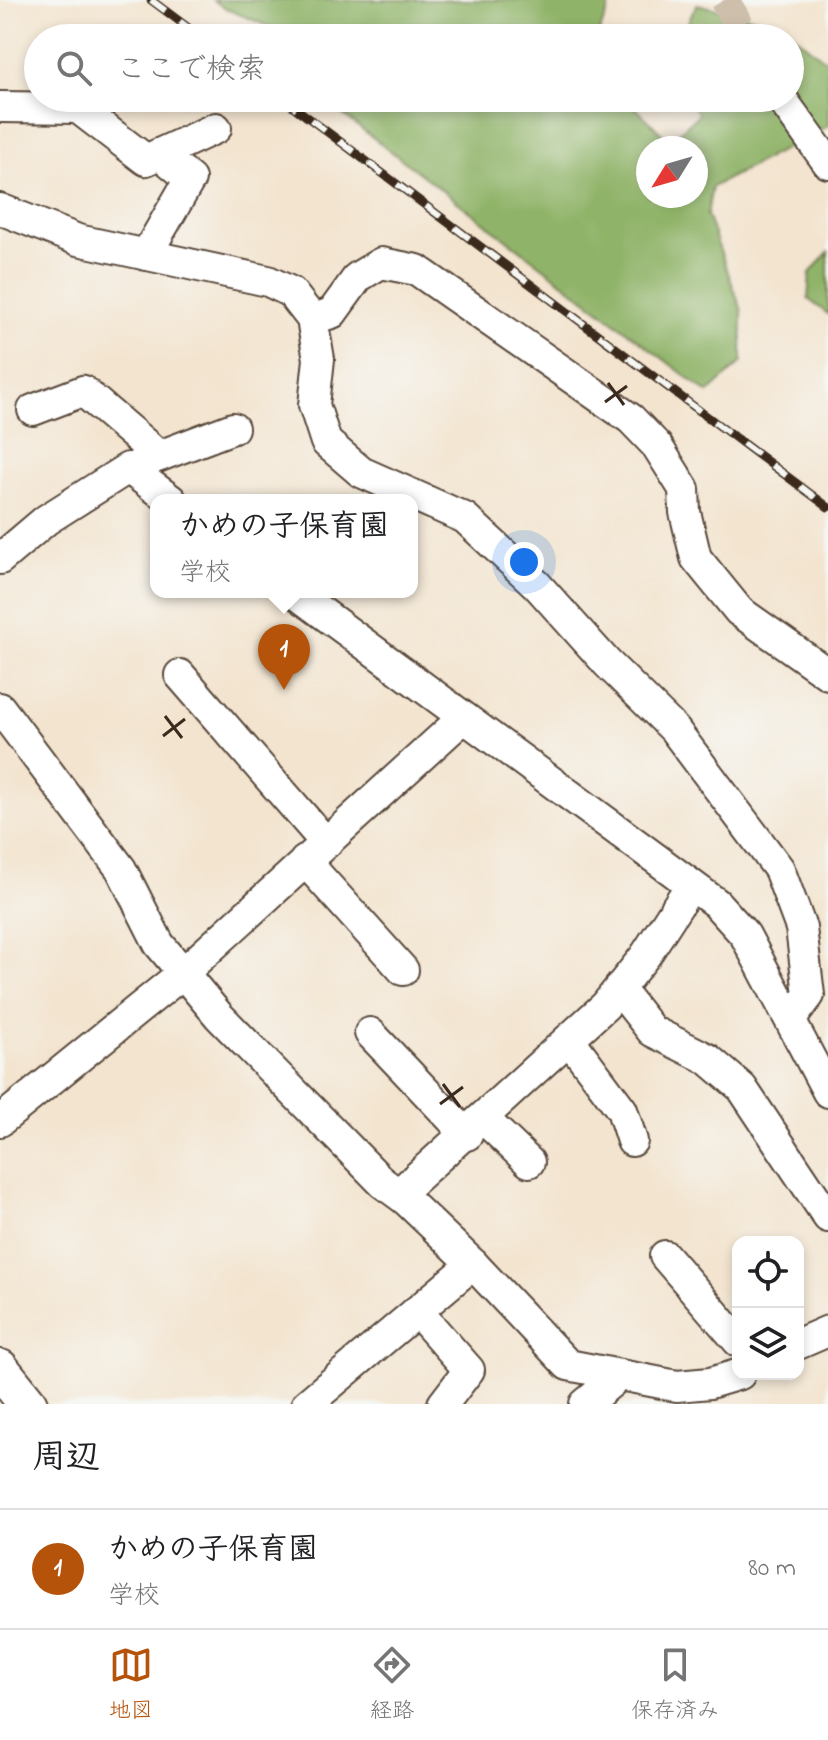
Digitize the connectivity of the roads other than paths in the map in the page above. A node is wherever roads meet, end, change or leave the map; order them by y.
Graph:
1 (0, 107) edge
2 (24, 107) edge
3 (83, 112) edge
4 (791, 112) edge
5 (216, 128) dead end
6 (160, 154) junction
7 (828, 163) edge
8 (0, 209) edge
9 (146, 255) junction
10 (312, 319) junction
11 (33, 410) dead end
12 (233, 428) dead end
13 (159, 456) junction
14 (128, 468) junction
15 (163, 494) edge
16 (411, 494) edge
17 (418, 497) edge
18 (0, 559) edge
19 (302, 598) edge
20 (828, 674) edge
21 (180, 675) dead end
22 (0, 708) edge
23 (462, 719) junction
24 (316, 852) junction
25 (691, 885) junction
26 (403, 970) dead end
27 (183, 973) junction
28 (619, 989) junction
29 (791, 1019) junction
30 (370, 1033) dead end
31 (569, 1039) junction
32 (828, 1092) edge
33 (0, 1121) edge
34 (475, 1127) junction
35 (632, 1141) dead end
36 (529, 1162) dead end
37 (405, 1199) junction
38 (828, 1217) edge
39 (665, 1256) dead end
40 (473, 1264) junction
41 (417, 1311) junction
42 (828, 1331) edge
43 (732, 1334) edge
44 (804, 1341) edge
45 (0, 1369) edge
46 (620, 1375) junction
47 (732, 1376) edge
48 (28, 1404) edge
49 (307, 1404) edge
50 (443, 1404) edge
51 (585, 1404) edge

1 - 2 street
3 - 6 street
4 - 7 street
5 - 6 street
6 - 9 street
8 - 9 street
9 - 10 street
10 - 16 street
10 - 20 street
11 - 13 street
12 - 13 street
13 - 14 street
14 - 15 street
14 - 18 street
17 - 29 street
19 - 23 street
21 - 24 street
22 - 27 street
23 - 24 street
23 - 25 street
24 - 26 street
24 - 27 street
25 - 28 street
25 - 29 street
27 - 33 street
27 - 37 street
28 - 31 street
28 - 38 street
29 - 32 street
30 - 34 street
31 - 34 street
31 - 35 street
34 - 36 street
34 - 37 street
37 - 40 street
39 - 43 street
40 - 41 street
40 - 46 street
41 - 49 street
41 - 50 street
42 - 44 street
45 - 48 main road
46 - 47 street
46 - 51 street

